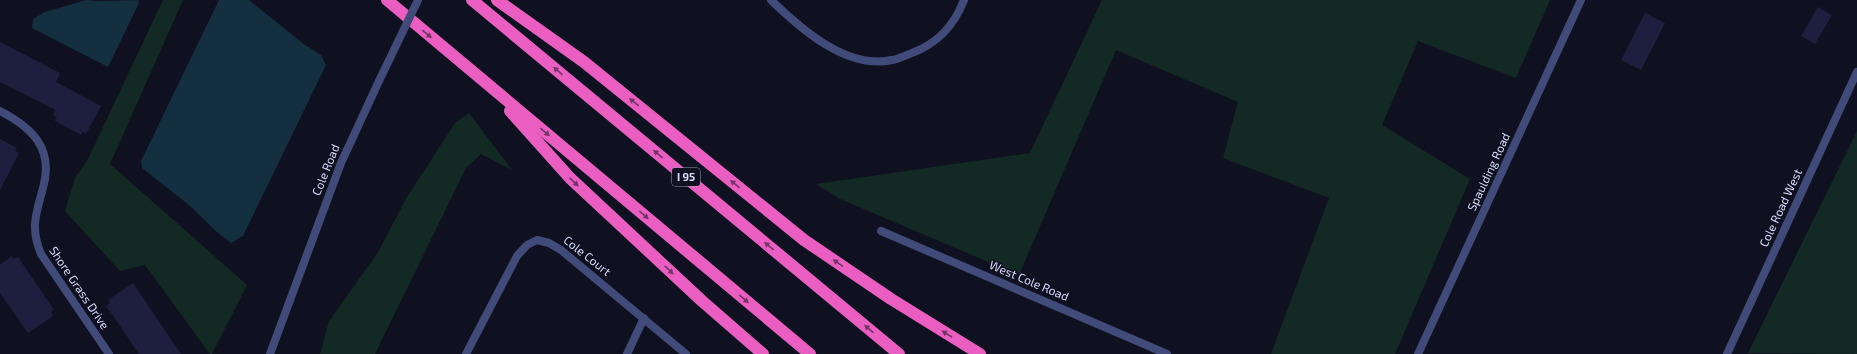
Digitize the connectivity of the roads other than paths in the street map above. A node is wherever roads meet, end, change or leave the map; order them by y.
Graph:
1 (386, 0) edge
2 (418, 0) edge
3 (472, 0) edge
4 (497, 0) edge
5 (771, 0) edge
6 (964, 0) edge
7 (1581, 0) edge
8 (1857, 72) edge
9 (482, 80) junction
10 (0, 111) edge
11 (881, 231) dead end
12 (644, 318) junction
13 (109, 354) edge
14 (270, 354) edge
15 (466, 354) edge
16 (627, 354) edge
17 (686, 354) edge
18 (763, 354) edge
19 (810, 354) edge
20 (899, 354) edge
21 (980, 354) edge
22 (1167, 354) edge
23 (1418, 354) edge
24 (1727, 354) edge

1 -> 9 highway
2 - 14 street, Cole Road, bridge
20 -> 3 highway, I 95
21 -> 4 highway
5 - 6 street
7 - 23 street, Spaulding Road
8 - 24 street, Cole Road West
9 -> 18 highway
9 -> 19 highway
10 - 13 street, Shore Grass Drive
11 - 22 street, West Cole Road
12 - 15 street, Cole Court
12 - 16 street
12 - 17 street, Cole Court

